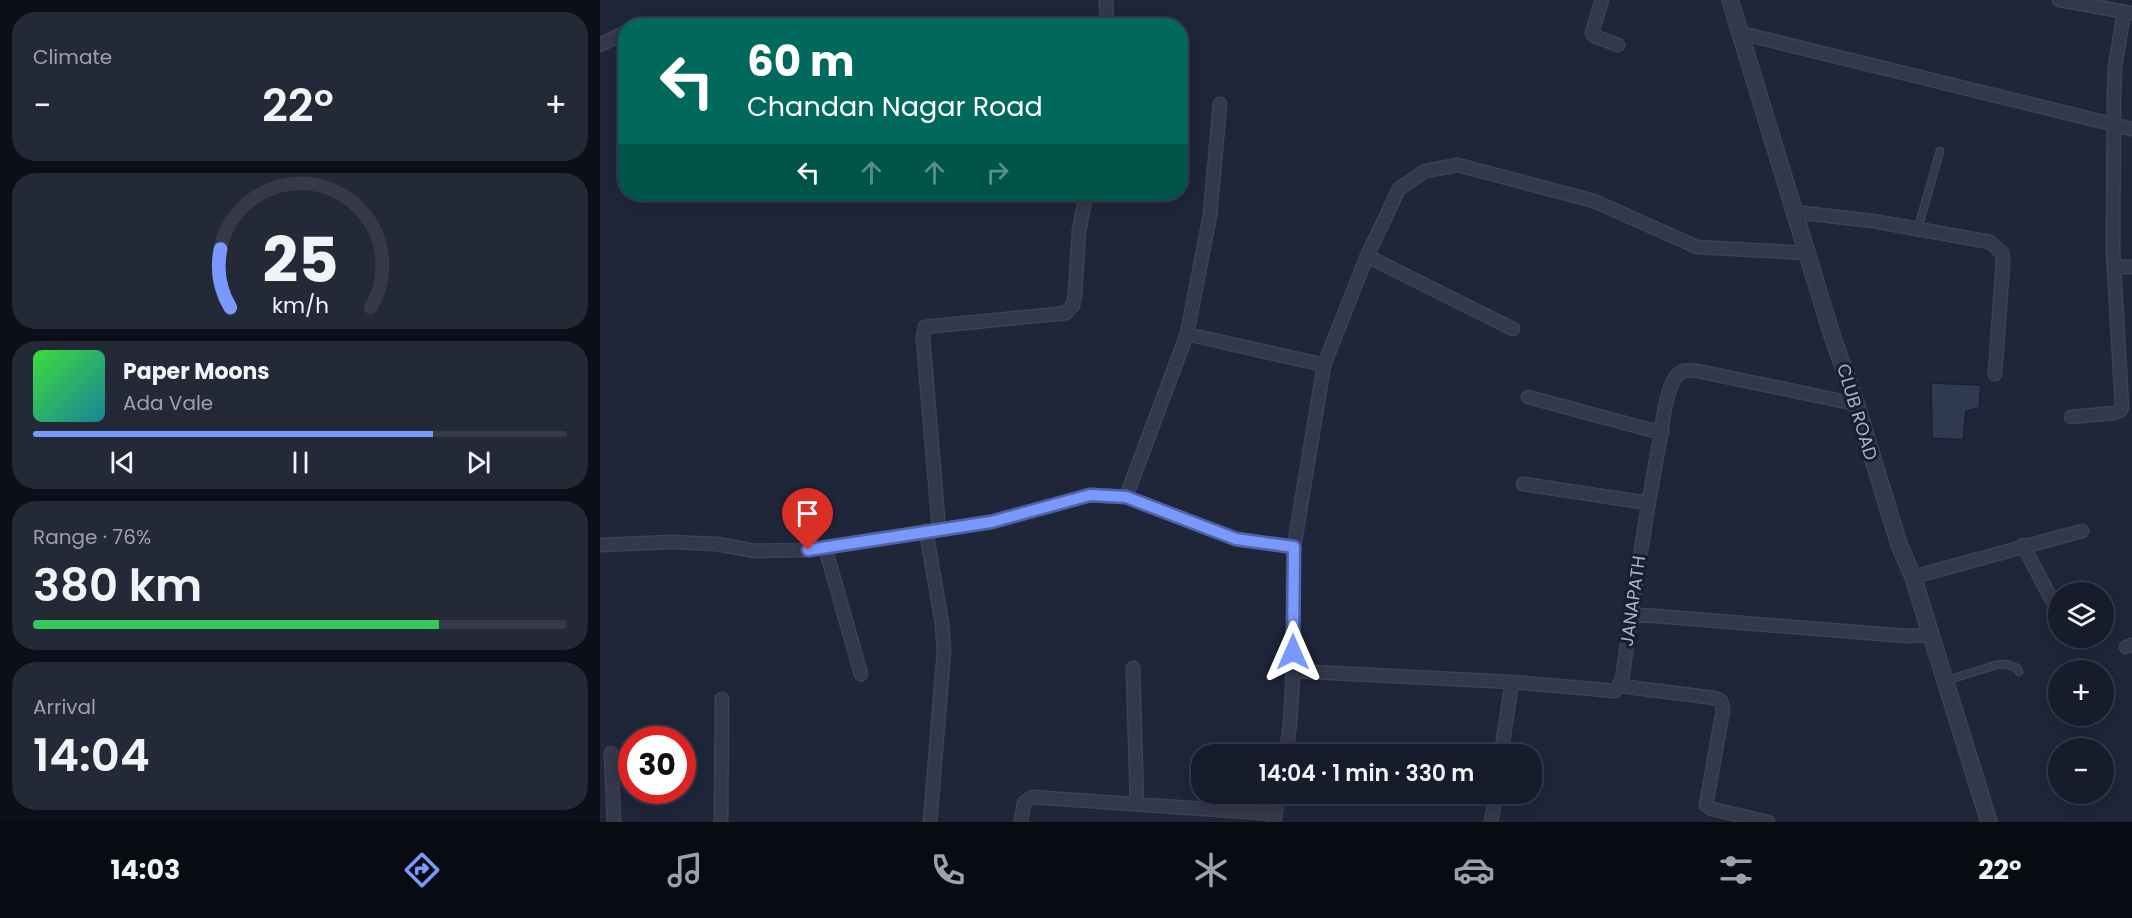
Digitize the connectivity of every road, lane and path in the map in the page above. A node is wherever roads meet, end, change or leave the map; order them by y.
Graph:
1 (1106, 0) edge
2 (1602, 0) edge
3 (1730, 0) edge
4 (2059, 0) edge
5 (2128, 12) edge
6 (1107, 18) edge
7 (1740, 33) junction
8 (618, 37) edge
9 (600, 45) edge
10 (1618, 45) dead end
11 (1220, 104) dead end
12 (2114, 125) junction
13 (2132, 129) edge
14 (1940, 152) dead end
15 (1085, 201) edge
16 (1794, 212) junction
17 (1918, 228) junction
18 (1806, 253) junction
19 (1366, 256) junction
20 (2114, 267) junction
21 (2132, 267) edge
22 (1513, 329) dead end
23 (1186, 334) junction
24 (1324, 365) junction
25 (1995, 374) dead end
26 (1528, 397) dead end
27 (1856, 404) junction
28 (2071, 417) dead end
29 (1662, 433) junction
30 (1523, 484) dead end
31 (1126, 497) junction
32 (1648, 503) junction
33 (932, 530) junction
34 (2082, 531) dead end
35 (600, 545) edge
36 (2023, 545) junction
37 (825, 547) junction
38 (1294, 547) junction
39 (1913, 577) junction
40 (2048, 593) edge
41 (1631, 614) junction
42 (1929, 635) junction
43 (1134, 668) dead end
44 (1293, 671) junction
45 (2019, 672) dead end
46 (861, 674) dead end
47 (1944, 681) junction
48 (1512, 682) junction
49 (1620, 686) junction
50 (722, 699) dead end
51 (1287, 744) edge
52 (1503, 744) edge
53 (611, 753) dead end
54 (1137, 804) junction
55 (1494, 804) edge
56 (1275, 818) edge
57 (614, 822) edge
58 (721, 822) edge
59 (930, 822) edge
60 (1021, 822) edge
61 (1491, 822) edge
62 (1768, 822) edge
63 (1989, 822) edge

1 - 6 street
2 - 10 street
3 - 7 street, CLUB ROAD
4 - 5 street
5 - 12 street
7 - 12 street
7 - 16 street, CLUB ROAD
8 - 9 street
11 - 23 street
12 - 13 street
12 - 20 street
14 - 17 lane
15 - 33 street
16 - 17 street
16 - 18 street, CLUB ROAD
17 - 25 street
18 - 19 street
18 - 27 street, CLUB ROAD
19 - 22 street
19 - 24 street
20 - 21 street
20 - 28 street
23 - 24 street
23 - 31 street
24 - 38 street
26 - 29 street
27 - 29 street, JANAPATH
27 - 39 street, CLUB ROAD
29 - 32 street, JANAPATH
30 - 32 street
31 - 33 street
31 - 38 street
32 - 41 street, JANAPATH
33 - 37 street
33 - 59 street
34 - 36 street
35 - 37 street
36 - 39 street
36 - 40 street
37 - 46 street
38 - 44 street
39 - 42 street, CLUB ROAD
41 - 42 street
41 - 49 street, JANAPATH
42 - 47 street, CLUB ROAD
43 - 54 street
44 - 48 street
44 - 51 street
45 - 47 lane
47 - 63 street, CLUB ROAD
48 - 49 street
48 - 52 street
49 - 62 street
50 - 58 street
53 - 57 street
54 - 56 street
54 - 60 street
55 - 61 street

